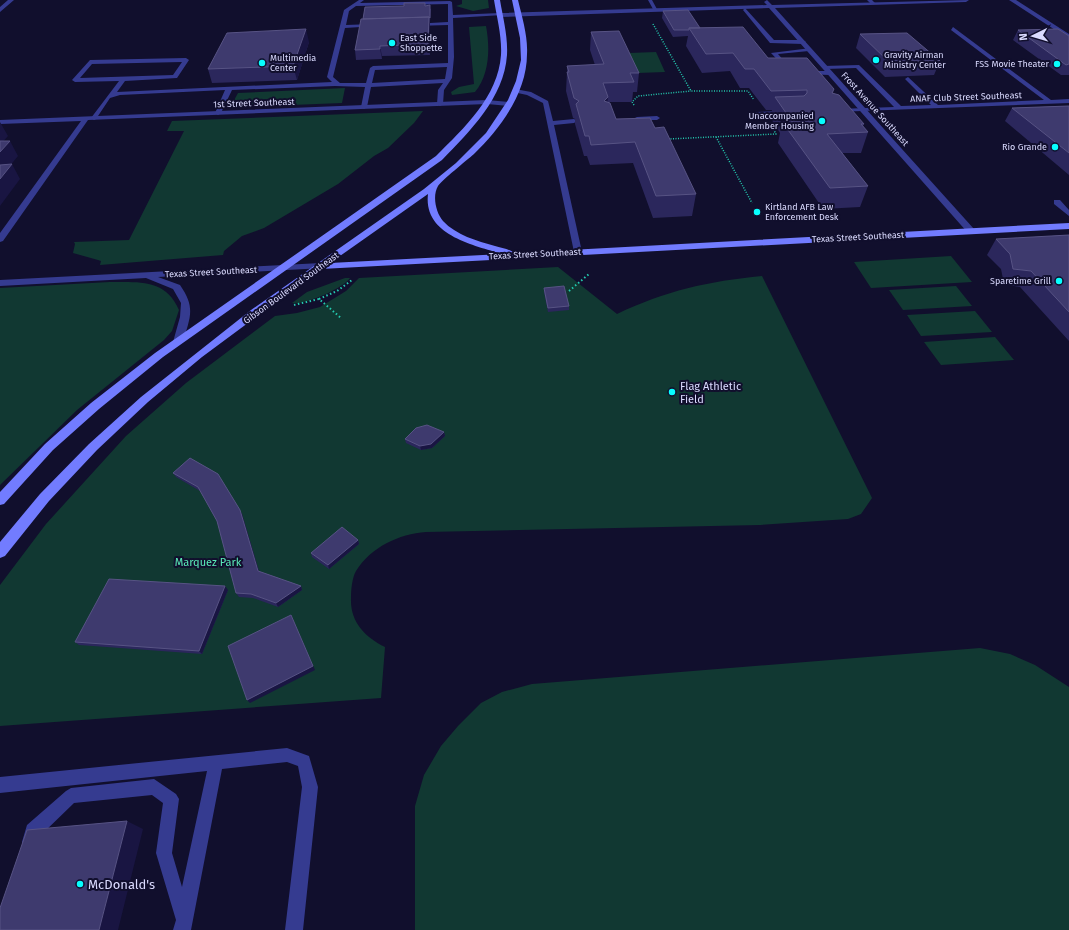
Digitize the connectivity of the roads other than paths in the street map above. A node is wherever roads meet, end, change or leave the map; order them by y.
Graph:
1 (11, 0) edge
2 (362, 0) edge
3 (497, 0) edge
4 (515, 0) edge
5 (650, 0) edge
6 (765, 0) edge
7 (966, 0) edge
8 (1012, 0) edge
9 (450, 1) edge
10 (871, 2) edge
11 (354, 5) junction
12 (771, 6) junction
13 (0, 10) edge
14 (656, 10) junction
15 (745, 10) dead end
16 (518, 14) junction
17 (500, 15) junction
18 (450, 20) junction
19 (412, 24) edge
20 (381, 26) edge
21 (342, 27) junction
22 (953, 29) dead end
23 (1069, 37) edge
24 (803, 42) junction
25 (809, 49) junction
26 (450, 65) junction
27 (825, 67) junction
28 (799, 73) edge
29 (830, 73) junction
30 (792, 74) edge
31 (123, 78) junction
32 (908, 79) edge
33 (446, 82) junction
34 (336, 84) junction
35 (368, 85) junction
36 (229, 89) junction
37 (515, 91) junction
38 (112, 94) junction
39 (1069, 101) edge
40 (487, 102) junction
41 (1050, 102) junction
42 (440, 104) junction
43 (509, 104) junction
44 (937, 107) junction
45 (364, 108) junction
46 (899, 108) junction
47 (863, 110) junction
48 (830, 111) edge
49 (791, 112) edge
50 (218, 113) junction
51 (759, 114) road end
52 (657, 118) dead end
53 (90, 119) junction
54 (628, 119) edge
55 (574, 121) edge
56 (0, 122) edge
57 (551, 123) junction
58 (434, 185) junction
59 (1057, 202) dead end
60 (1069, 214) edge
61 (1069, 226) edge
62 (971, 231) junction
63 (0, 239) edge
64 (578, 252) junction
65 (516, 256) junction
66 (321, 266) junction
67 (284, 268) junction
68 (144, 275) junction
69 (0, 283) edge
70 (178, 342) junction
71 (0, 500) edge
72 (0, 552) edge
73 (216, 762) junction
74 (0, 785) edge
75 (24, 860) edge
76 (183, 925) edge
77 (294, 930) edge

1 - 13 street
2 - 11 lane
3 - 17 main road, Gibson Boulevard Southeast
4 - 16 main road, Gibson Boulevard Southeast
5 - 14 lane
6 - 12 street, Frost Avenue Southeast
7 - 10 street
8 - 23 street
9 - 11 lane
9 - 18 lane
10 - 12 street
11 - 21 lane
12 - 14 street
12 - 24 street, Frost Avenue Southeast
14 - 16 street
15 - 24 lane
16 - 17 street
16 - 37 main road, Gibson Boulevard Southeast
17 - 18 lane
17 - 40 main road, Gibson Boulevard Southeast
18 - 19 lane
18 - 26 lane
20 - 21 lane
21 - 34 lane
22 - 41 lane
24 - 25 street, Frost Avenue Southeast
25 - 27 street, Frost Avenue Southeast
25 - 30 lane
26 - 33 lane
26 - 35 lane
27 - 29 street, Frost Avenue Southeast
27 - 46 lane
28 - 29 lane
29 - 47 street, Frost Avenue Southeast
31 - 31 lane
31 - 38 lane
32 - 44 lane
33 - 35 lane
33 - 42 lane
34 - 35 lane
34 - 36 lane
35 - 45 lane
36 - 38 lane
36 - 50 lane
37 - 43 main road, Gibson Boulevard Southeast
37 - 57 lane
38 - 53 lane
39 - 41 lane, ANAF Club Street Southeast
40 - 42 street, 1st Street Southeast
40 - 43 street, 1st Street Southeast
40 - 67 main road, Gibson Boulevard Southeast
41 - 44 lane, ANAF Club Street Southeast
42 - 45 street, 1st Street Southeast
43 - 58 main road, Gibson Boulevard Southeast
44 - 46 lane, ANAF Club Street Southeast
45 - 50 street, 1st Street Southeast
46 - 47 lane, ANAF Club Street Southeast
47 - 48 lane, ANAF Club Street Southeast
47 - 62 street, Frost Avenue Southeast
49 - 51 lane
50 - 53 street, 1st Street Southeast
52 - 54 lane
53 - 56 street, 1st Street Southeast
53 - 63 street
55 - 57 lane
57 - 64 lane
58 - 65 main road
58 - 66 main road, Gibson Boulevard Southeast
59 - 60 lane
61 - 62 main road, Texas Street Southeast
62 - 64 main road, Texas Street Southeast
64 - 65 main road, Texas Street Southeast
65 - 66 main road, Texas Street Southeast
66 - 67 street, Texas Street Southeast
66 - 72 main road, Gibson Boulevard Southeast
67 - 68 street, Texas Street Southeast
67 - 70 main road, Gibson Boulevard Southeast
68 - 69 street, Texas Street Southeast
68 - 70 street
70 - 71 main road, Gibson Boulevard Southeast
73 - 74 lane
73 - 76 lane
73 - 77 lane
75 - 76 lane

